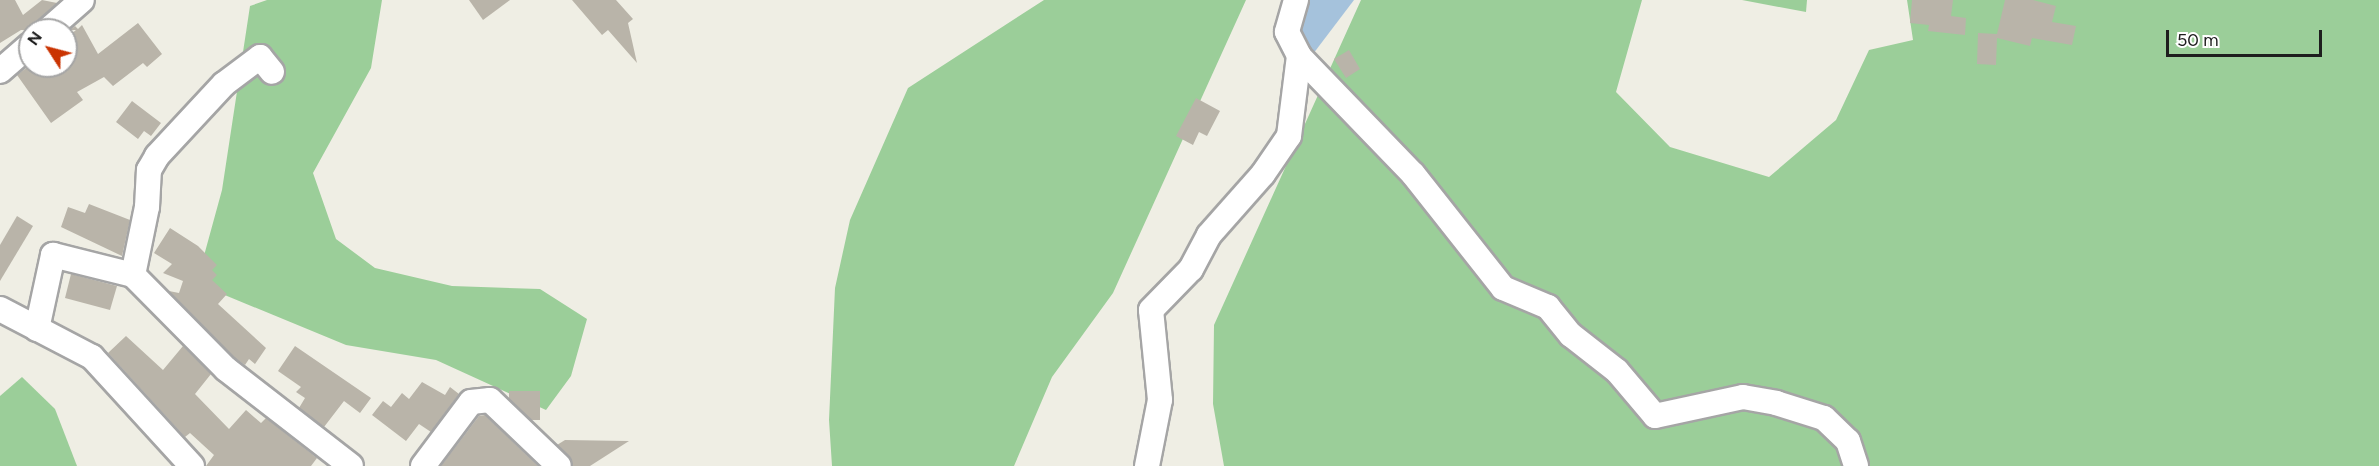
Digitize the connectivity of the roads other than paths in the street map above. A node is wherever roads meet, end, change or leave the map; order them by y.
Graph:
1 (82, 0) edge
2 (1296, 0) edge
3 (62, 18) edge
4 (18, 55) edge
5 (1299, 56) junction
6 (0, 71) edge
7 (272, 72) dead end
8 (133, 275) junction
9 (0, 309) edge
10 (38, 329) junction
11 (192, 466) edge
12 (351, 466) edge
13 (423, 466) edge
14 (559, 466) edge
15 (1148, 466) edge
16 (1856, 466) edge

1 - 3 street
2 - 5 street
4 - 6 street
5 - 15 street
5 - 16 street
7 - 8 street
8 - 10 street
8 - 12 street
9 - 10 street
10 - 11 street
13 - 14 street

